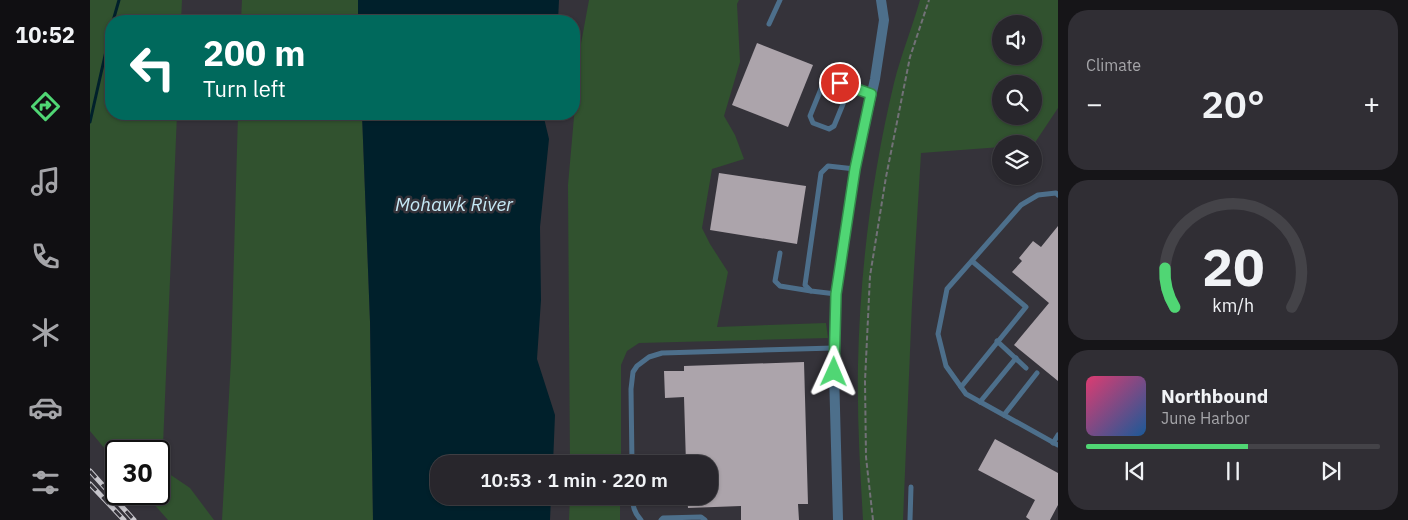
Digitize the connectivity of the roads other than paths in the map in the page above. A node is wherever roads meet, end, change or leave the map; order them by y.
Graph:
1 (780, 0) edge
2 (881, 0) edge
3 (769, 24) dead end
4 (850, 87) junction
5 (871, 94) junction
6 (855, 169) junction
7 (1058, 195) edge
8 (780, 253) dead end
9 (972, 260) junction
10 (811, 291) junction
11 (836, 294) junction
12 (997, 341) junction
13 (834, 348) junction
14 (1016, 358) junction
15 (1026, 368) dead end
16 (1037, 373) dead end
17 (961, 387) junction
18 (980, 402) junction
19 (1004, 415) junction
20 (1058, 435) edge
21 (1056, 444) edge
22 (632, 455) edge
23 (911, 487) dead end
24 (632, 505) edge
25 (641, 520) edge
26 (661, 520) edge
27 (705, 520) edge
28 (838, 520) edge
29 (910, 520) edge

1 - 3 lane
2 - 5 street
4 - 4 lane
4 - 5 lane
5 - 6 street
6 - 10 lane
6 - 11 street
7 - 9 lane
8 - 10 lane
9 - 12 lane
9 - 17 lane
10 - 11 lane
11 - 13 street
12 - 14 lane
12 - 17 lane
13 - 22 lane
13 - 28 street
14 - 15 lane
14 - 18 lane
16 - 19 lane
17 - 18 lane
18 - 19 lane
19 - 21 lane
20 - 21 lane
23 - 29 lane
24 - 25 lane
26 - 27 lane

